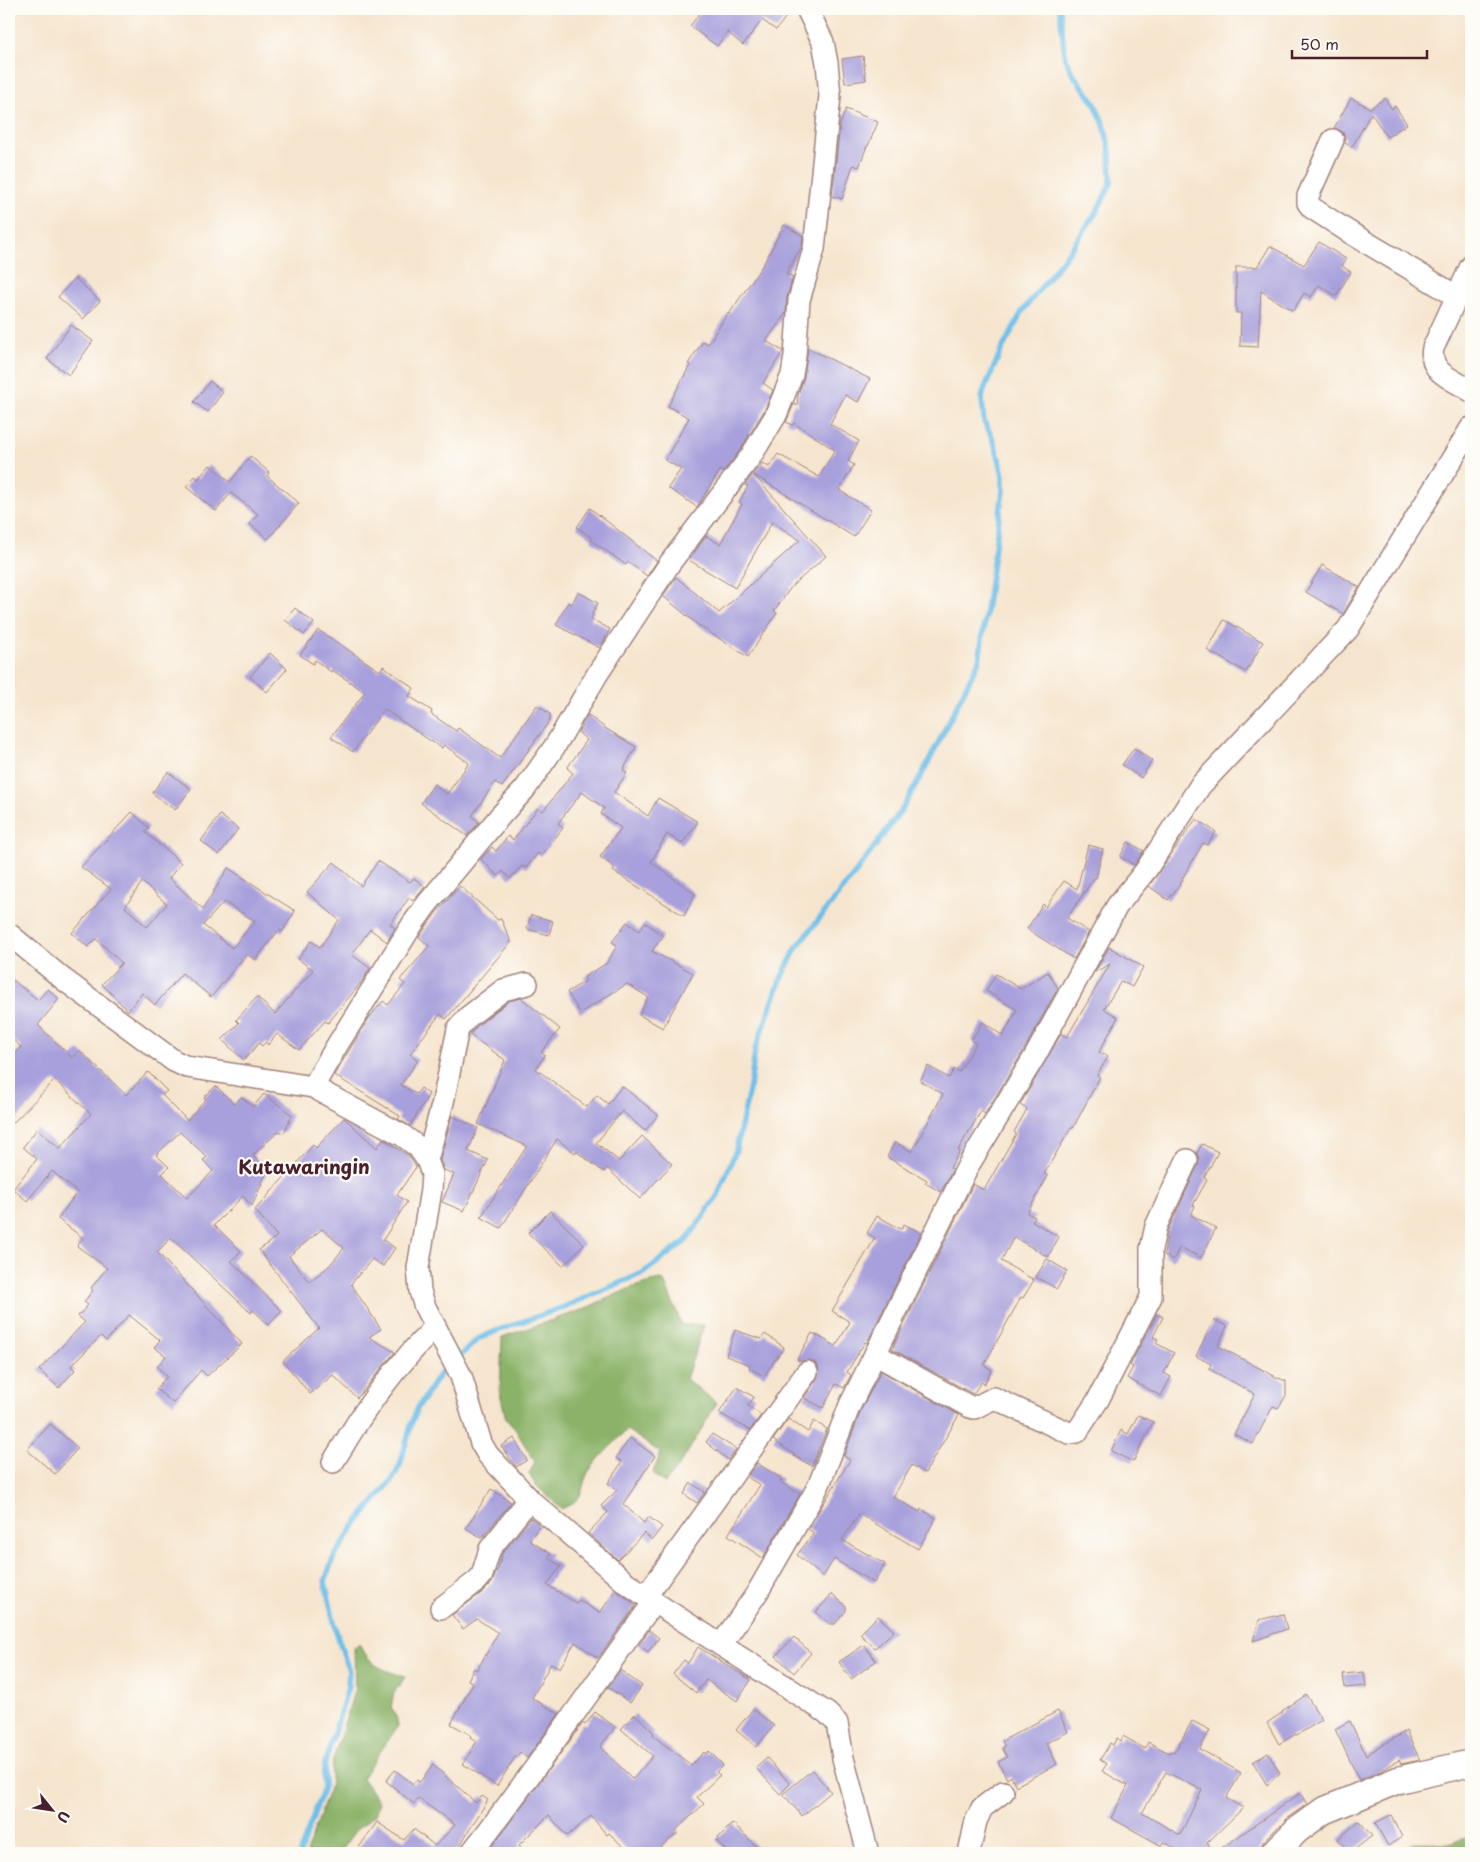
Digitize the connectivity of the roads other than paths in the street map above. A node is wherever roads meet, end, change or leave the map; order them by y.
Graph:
1 (808, 9) edge
2 (1333, 140) dead end
3 (1471, 266) edge
4 (1456, 296) junction
5 (1471, 390) edge
6 (1471, 428) edge
7 (12, 943) edge
8 (527, 984) dead end
9 (313, 1087) junction
10 (427, 1160) junction
11 (1187, 1160) dead end
12 (437, 1331) junction
13 (875, 1354) junction
14 (807, 1372) dead end
15 (332, 1462) dead end
16 (527, 1497) junction
17 (650, 1599) junction
18 (441, 1608) dead end
19 (721, 1645) junction
20 (1471, 1763) edge
21 (1003, 1792) dead end
22 (457, 1853) edge
23 (461, 1853) edge
24 (471, 1853) edge
25 (868, 1853) edge
26 (970, 1853) edge
27 (1274, 1853) edge

1 - 9 street
2 - 4 street
3 - 4 street
4 - 5 street
6 - 13 street
7 - 9 street
8 - 10 street
9 - 10 street
10 - 12 street
11 - 13 street
12 - 15 street
12 - 16 street
13 - 19 street
14 - 17 street
16 - 17 street
16 - 18 street
17 - 19 street
17 - 24 street
19 - 25 street
20 - 27 street
21 - 26 street
22 - 23 street

